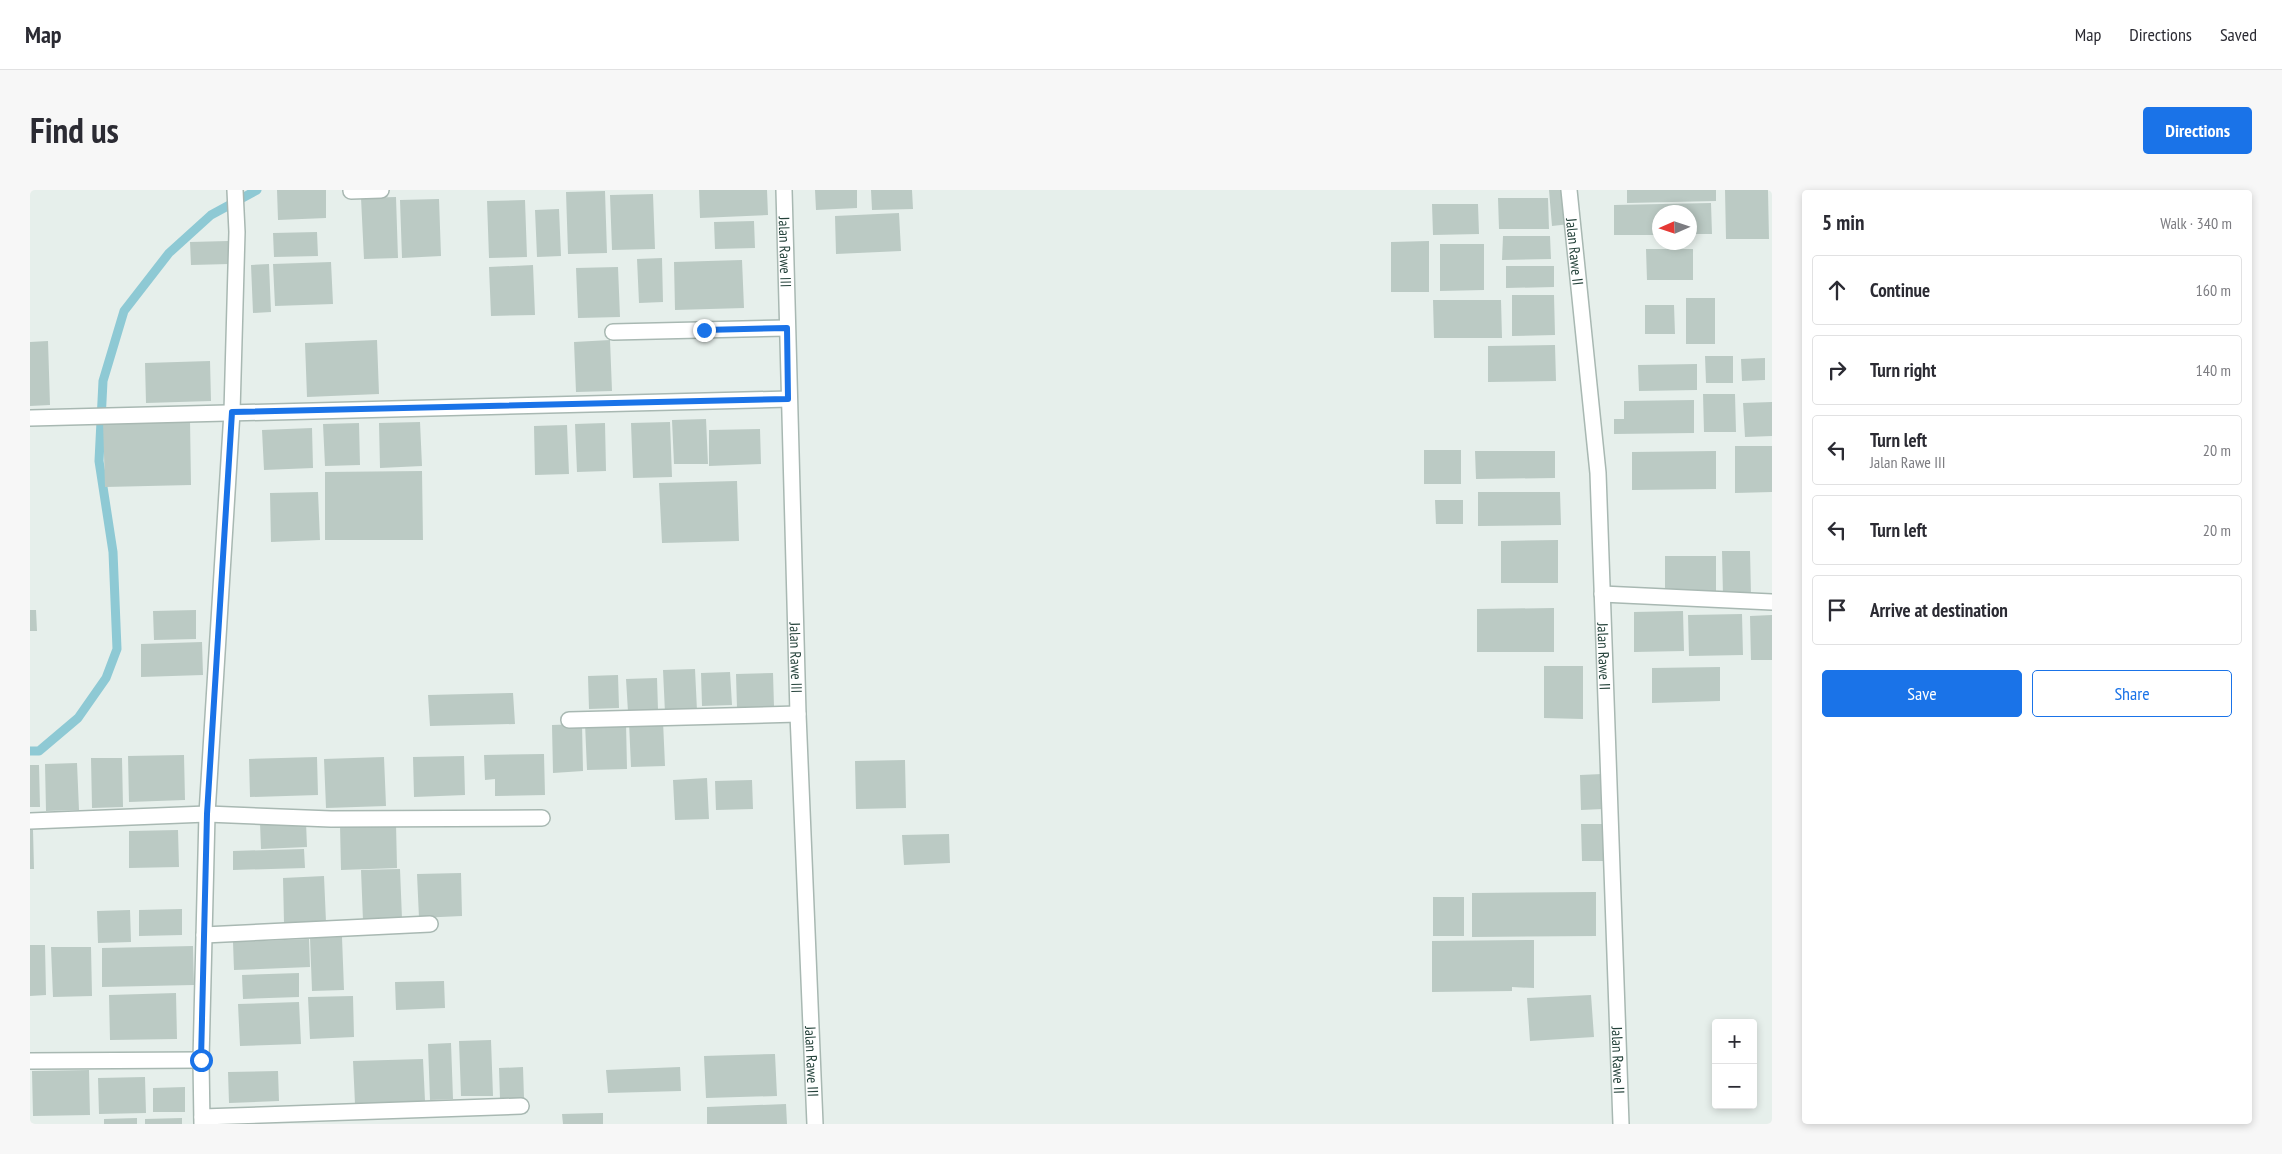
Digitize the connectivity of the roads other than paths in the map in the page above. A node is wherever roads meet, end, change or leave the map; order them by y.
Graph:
1 (235, 190) edge
2 (381, 190) edge
3 (784, 190) edge
4 (1569, 190) edge
5 (351, 191) edge
6 (787, 328) junction
7 (613, 332) dead end
8 (788, 399) junction
9 (232, 412) junction
10 (30, 418) edge
11 (1602, 594) junction
12 (1772, 602) edge
13 (798, 714) junction
14 (569, 720) dead end
15 (207, 814) junction
16 (542, 818) dead end
17 (30, 821) edge
18 (430, 924) dead end
19 (204, 935) junction
20 (201, 1060) junction
21 (30, 1062) edge
22 (521, 1106) dead end
23 (202, 1121) edge
24 (815, 1124) edge
25 (1621, 1124) edge

1 - 9 street
2 - 5 street
3 - 6 street, Jalan Rawe III
4 - 11 street, Jalan Rawe II
6 - 7 street
6 - 8 street, Jalan Rawe III
8 - 9 street
8 - 13 street, Jalan Rawe III
9 - 10 street
9 - 15 street
11 - 12 street
11 - 25 street, Jalan Rawe II
13 - 14 street
13 - 24 street, Jalan Rawe III
15 - 16 street
15 - 17 street
15 - 19 street
18 - 19 street
19 - 20 street
20 - 21 street
20 - 23 street
22 - 23 street

